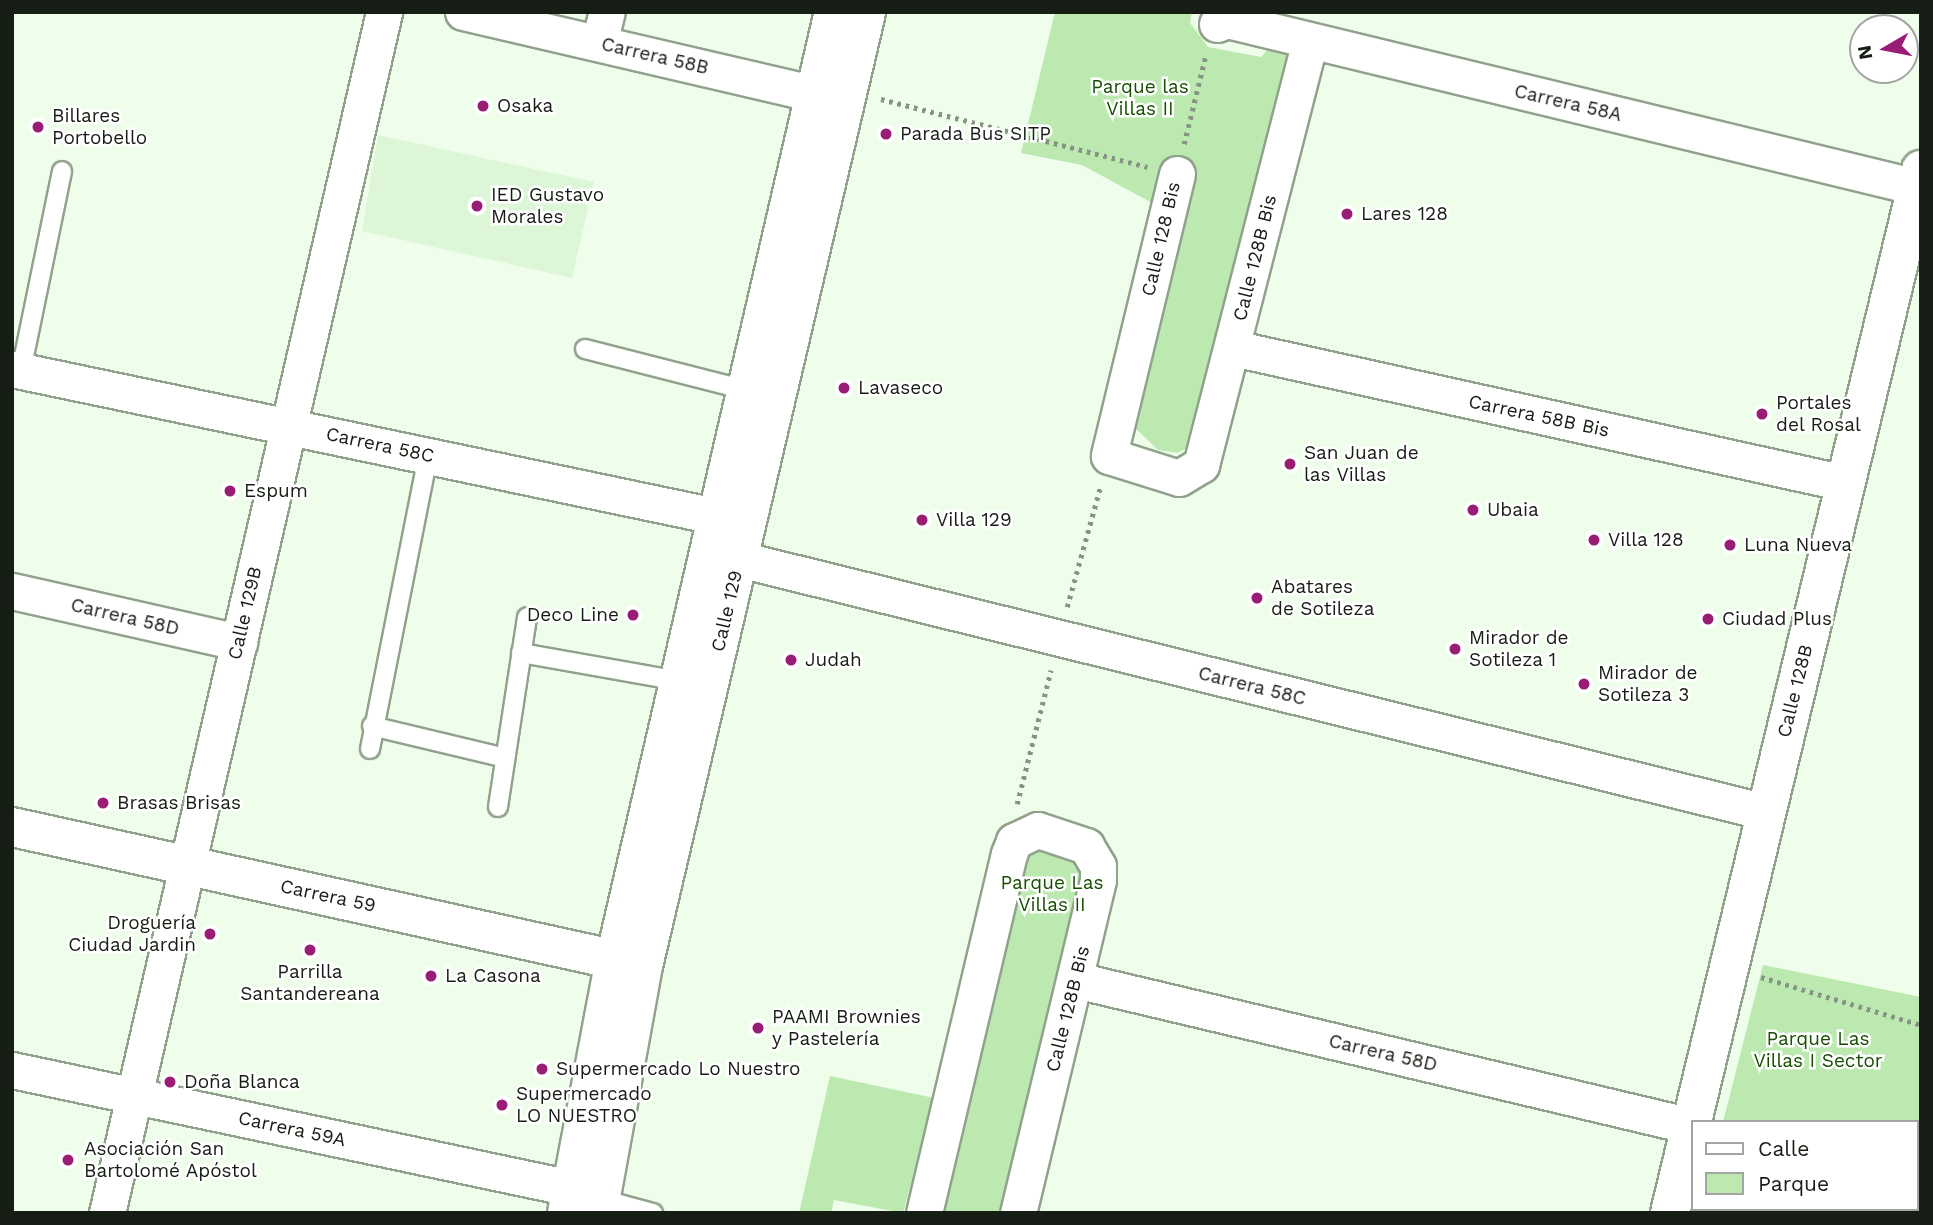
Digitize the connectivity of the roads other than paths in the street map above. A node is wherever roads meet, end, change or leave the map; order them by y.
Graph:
1 (384, 12) edge
2 (463, 12) edge
3 (834, 12) edge
4 (866, 12) edge
5 (1217, 24) road end
6 (603, 28) edge
7 (1310, 41) junction
8 (837, 95) junction
9 (62, 171) dead end
10 (1177, 174) road end
11 (1919, 182) edge
12 (1233, 348) junction
13 (585, 349) dead end
14 (17, 370) edge
15 (746, 390) junction
16 (289, 425) junction
17 (428, 455) junction
18 (1195, 473) joint
19 (1845, 483) junction
20 (732, 519) junction
21 (739, 559) junction
22 (12, 591) edge
23 (527, 617) dead end
24 (239, 642) junction
25 (521, 653) junction
26 (680, 681) junction
27 (372, 726) junction
28 (370, 749) dead end
29 (505, 758) junction
30 (498, 807) dead end
31 (1766, 812) junction
32 (12, 827) edge
33 (187, 865) junction
34 (629, 962) junction
35 (1076, 980) junction
36 (12, 1070) edge
37 (134, 1096) junction
38 (1692, 1120) edge
39 (1692, 1122) edge
40 (1691, 1126) junction
41 (584, 1203) edge
42 (107, 1213) edge
43 (653, 1213) edge
44 (924, 1213) edge
45 (1018, 1213) edge
46 (1670, 1213) edge

1 - 16 street, Calle 129B
2 - 6 street, Carrera 58B
3 - 8 main road, Calle 129
4 - 8 main road, Calle 129
5 - 7 street, Carrera 58A
6 - 8 street, Carrera 58B
7 - 11 street, Carrera 58A
7 - 12 street, Calle 128B Bis
8 - 15 main road, Calle 129
8 - 20 main road, Calle 129
9 - 14 lane
10 - 18 street, Calle 128 Bis
11 - 19 main road, Calle 128B
12 - 18 street, Calle 128B Bis
12 - 19 street, Carrera 58B Bis
13 - 15 lane
14 - 16 street, Carrera 58C
15 - 20 main road, Calle 129
16 - 17 street, Carrera 58C
16 - 24 street, Calle 129B
17 - 20 street, Carrera 58C
17 - 27 lane
19 - 31 main road, Calle 128B
20 - 21 main road, Calle 129
20 - 26 main road, Calle 129
21 - 31 street, Carrera 58C
21 - 34 main road, Calle 129
22 - 24 street, Carrera 58D
23 - 25 lane
24 - 33 street, Calle 129B
25 - 26 lane
25 - 29 lane
26 - 34 main road, Calle 129
27 - 28 lane
27 - 29 lane
29 - 30 lane
31 - 38 main road, Calle 128B
32 - 33 main road, Carrera 59
33 - 34 main road, Carrera 59
33 - 37 street, Calle 129B
34 - 41 main road, Calle 129
35 - 40 street, Carrera 58D
35 - 44 street, Calle 128B Bis
35 - 45 street, Calle 128B Bis
36 - 37 street, Carrera 59A
37 - 41 street, Carrera 59A
37 - 42 street, Calle 129B
39 - 40 main road, Calle 128B
40 - 46 main road, Calle 128B
41 - 43 lane

